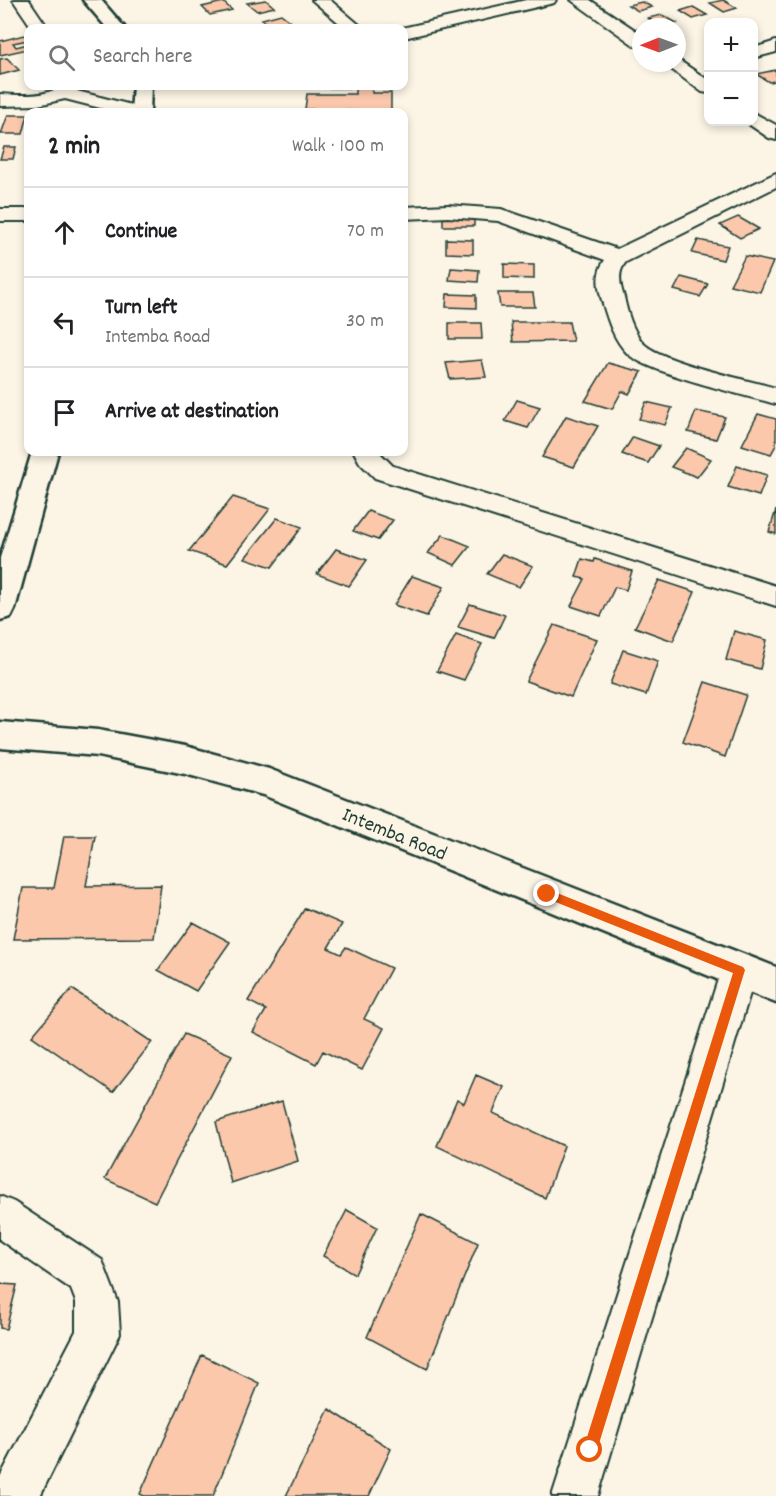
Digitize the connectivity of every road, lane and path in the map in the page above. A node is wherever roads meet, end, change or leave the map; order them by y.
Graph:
1 (14, 0) edge
2 (92, 0) edge
3 (320, 0) edge
4 (548, 0) edge
5 (579, 0) edge
6 (36, 24) edge
7 (113, 24) edge
8 (350, 24) edge
9 (408, 32) edge
10 (632, 36) edge
11 (776, 46) edge
12 (758, 51) edge
13 (704, 65) edge
14 (686, 66) edge
15 (685, 72) edge
16 (704, 85) edge
17 (65, 90) edge
18 (71, 90) edge
19 (142, 90) edge
20 (0, 100) edge
21 (124, 108) edge
22 (141, 108) edge
23 (758, 122) edge
24 (776, 134) edge
25 (776, 179) edge
26 (408, 213) edge
27 (0, 215) edge
28 (24, 215) edge
29 (618, 257) junction
30 (776, 396) edge
31 (44, 456) edge
32 (368, 456) edge
33 (776, 597) edge
34 (0, 609) edge
35 (0, 735) edge
36 (739, 970) junction
37 (776, 985) edge
38 (0, 1216) edge
39 (15, 1496) edge
40 (575, 1496) edge

1 - 6 street
2 - 7 street
3 - 8 street
4 - 9 street
5 - 10 street
11 - 12 street
13 - 14 street
15 - 16 street
17 - 20 street
18 - 21 street
19 - 22 street
23 - 24 street
25 - 29 street
26 - 29 street
27 - 28 street
29 - 30 street
31 - 34 street
32 - 33 street
35 - 36 street, Intemba Road
36 - 37 street, Intemba Road
36 - 40 street
38 - 39 street

